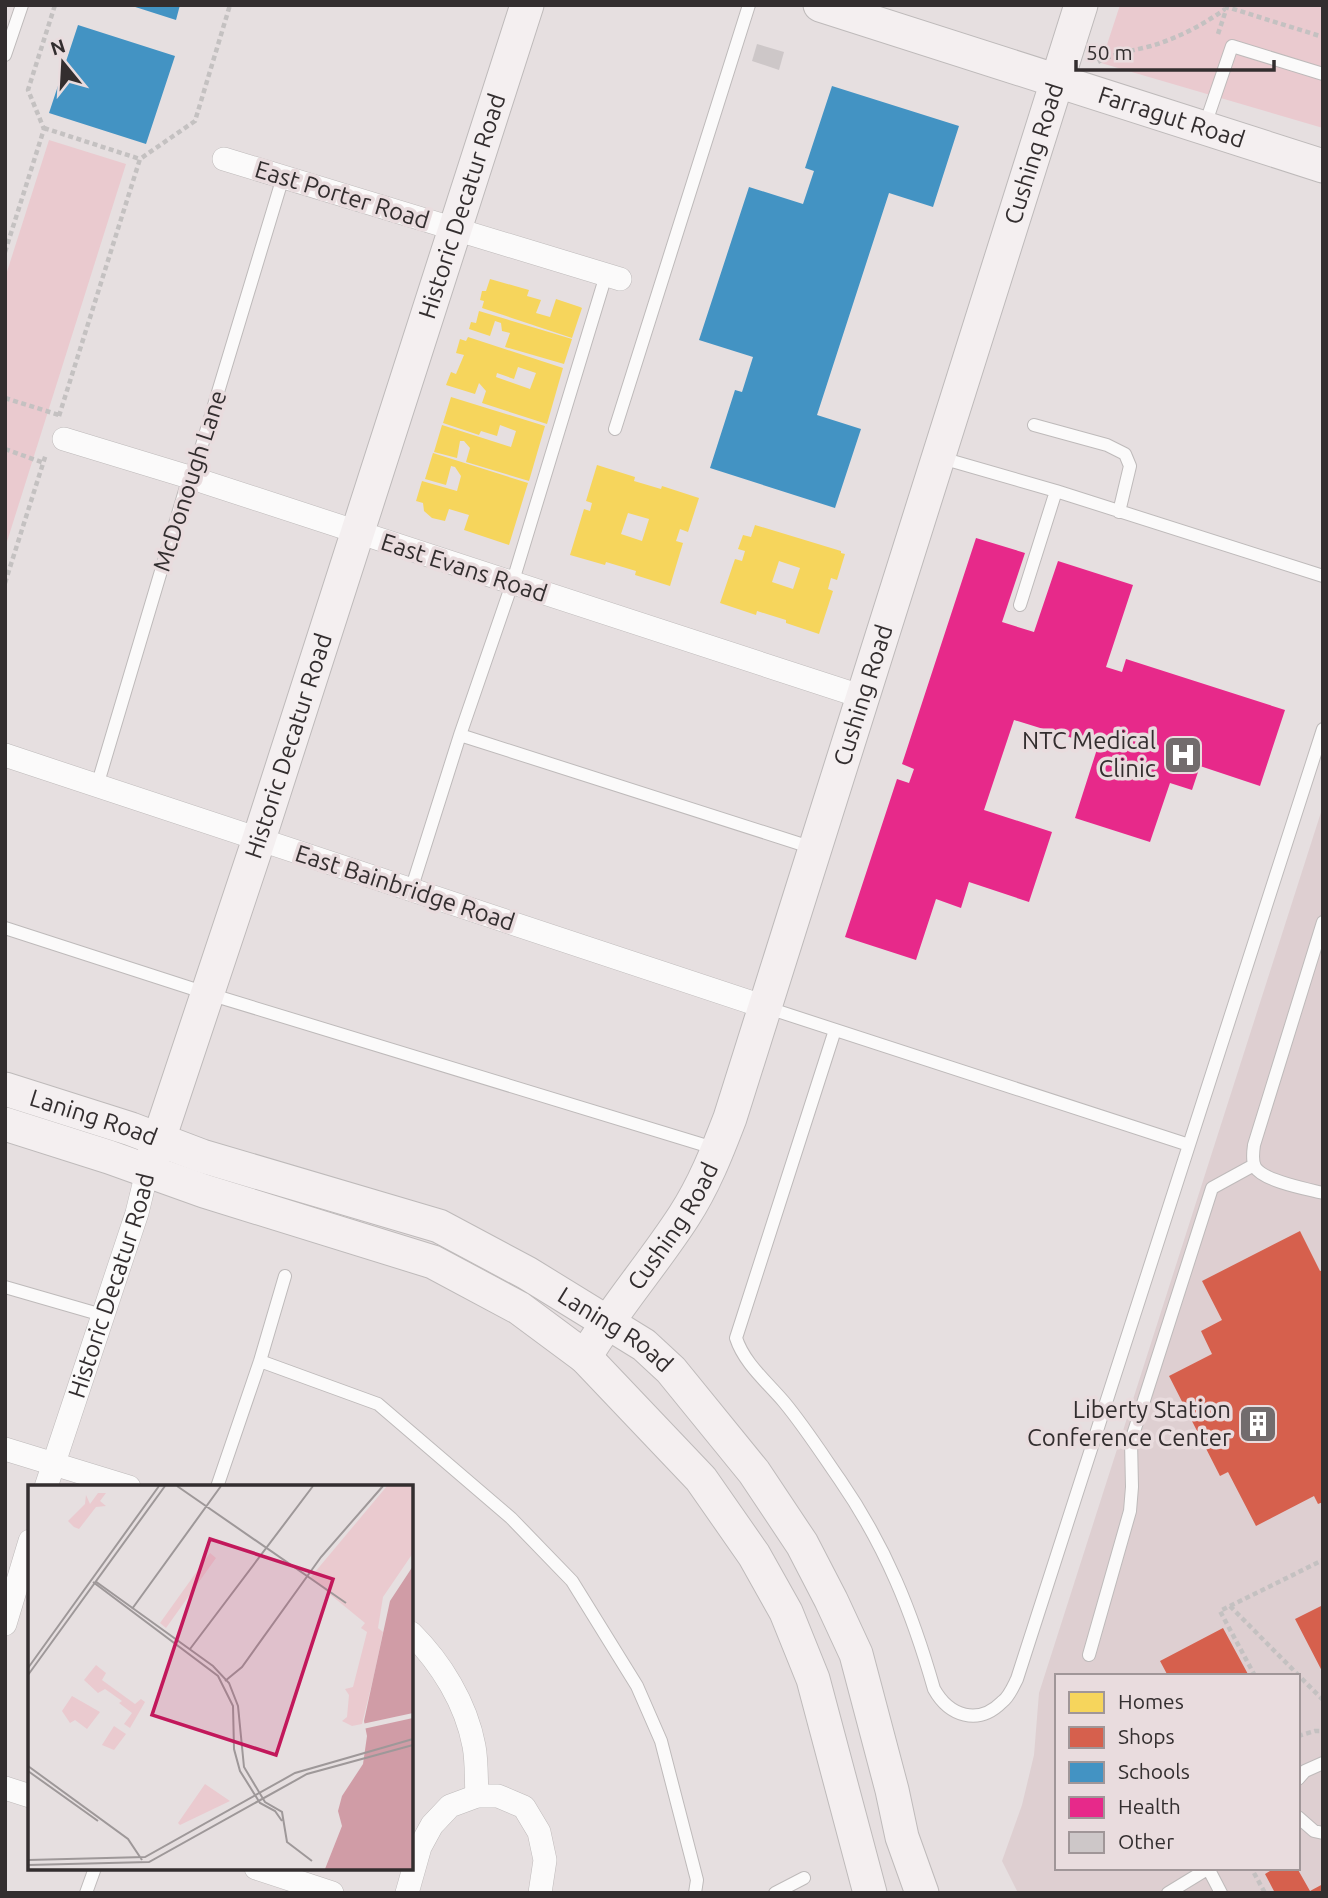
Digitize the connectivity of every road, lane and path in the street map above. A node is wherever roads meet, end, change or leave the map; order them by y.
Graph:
1 (22, 5) edge
2 (55, 5) edge
3 (230, 5) edge
4 (527, 5) edge
5 (750, 5) edge
6 (820, 5) edge
7 (1081, 5) edge
8 (1227, 5) edge
9 (5, 54) edge
10 (1098, 62) dead end
11 (1323, 74) edge
12 (1056, 81) junction
13 (44, 128) junction
14 (1204, 128) junction
15 (140, 159) junction
16 (224, 159) dead end
17 (1323, 166) edge
18 (283, 177) junction
19 (456, 230) junction
20 (5, 252) edge
21 (613, 277) joint
22 (5, 398) edge
23 (59, 415) junction
24 (1034, 425) dead end
25 (615, 429) dead end
26 (56, 439) junction
27 (5, 449) edge
28 (938, 457) junction
29 (44, 463) junction
30 (189, 477) junction
31 (1056, 491) junction
32 (1119, 512) junction
33 (358, 534) junction
34 (1323, 576) edge
35 (5, 583) edge
36 (512, 583) junction
37 (1020, 606) dead end
38 (863, 697) junction
39 (1323, 729) edge
40 (460, 735) junction
41 (7, 762) edge
42 (97, 786) junction
43 (259, 839) junction
44 (814, 849) junction
45 (411, 890) junction
46 (1323, 922) edge
47 (5, 928) edge
48 (209, 994) junction
49 (765, 1007) junction
50 (835, 1030) junction
51 (5, 1089) edge
52 (5, 1124) edge
53 (159, 1140) junction
54 (1189, 1145) junction
55 (719, 1149) junction
56 (1254, 1166) junction
57 (147, 1172) junction
58 (1323, 1193) edge
59 (285, 1276) dead end
60 (5, 1287) edge
61 (102, 1315) junction
62 (607, 1321) junction
63 (585, 1357) junction
64 (260, 1361) junction
65 (5, 1449) edge
66 (52, 1464) junction
67 (47, 1485) edge
68 (122, 1485) edge
69 (218, 1485) edge
70 (28, 1548) edge
71 (1323, 1560) edge
72 (1230, 1605) junction
73 (5, 1623) edge
74 (413, 1635) edge
75 (1089, 1655) dead end
76 (1254, 1674) edge
77 (1298, 1674) edge
78 (1300, 1677) edge
79 (1323, 1700) edge
80 (1323, 1731) edge
81 (1300, 1735) edge
82 (1323, 1763) edge
83 (1300, 1777) edge
84 (5, 1788) edge
85 (28, 1795) edge
86 (477, 1796) junction
87 (1300, 1819) edge
88 (1323, 1833) edge
89 (94, 1870) edge
90 (264, 1870) edge
91 (1206, 1870) edge
92 (1210, 1870) edge
93 (1254, 1873) dead end
94 (804, 1878) dead end
95 (86, 1893) edge
96 (332, 1893) edge
97 (407, 1893) edge
98 (540, 1893) edge
99 (695, 1893) edge
100 (775, 1893) edge
101 (870, 1893) edge
102 (922, 1893) edge
103 (1168, 1893) edge
104 (1221, 1893) edge
105 (1265, 1893) edge

1 - 9 lane
2 - 13 path
3 - 15 path
4 - 19 street, Historic Decatur Road
5 - 25 lane
6 - 12 street, Farragut Road
7 - 12 street, Cushing Road
8 - 10 path
11 - 14 lane
12 - 14 street, Farragut Road
12 - 28 street, Cushing Road
13 - 15 path
13 - 20 path
14 - 17 street, Farragut Road
15 - 23 path
16 - 18 street, East Porter Road
18 - 19 street, East Porter Road
18 - 30 lane, McDonough Lane
19 - 21 street, East Porter Road
19 - 33 street, Historic Decatur Road
21 - 36 lane
22 - 23 path
23 - 26 path
24 - 32 lane
26 - 29 path
26 - 30 street, East Evans Road
27 - 29 path
28 - 31 lane
28 - 38 street, Cushing Road
29 - 35 path
30 - 33 street, East Evans Road
30 - 42 lane, McDonough Lane
31 - 32 lane
31 - 37 lane
32 - 34 lane
33 - 36 street, East Evans Road
33 - 43 street, Historic Decatur Road
36 - 38 street, East Evans Road
36 - 40 lane
38 - 44 street, Cushing Road
39 - 54 lane
40 - 44 lane
40 - 45 lane
41 - 42 street, East Bainbridge Road
42 - 43 street, East Bainbridge Road
43 - 45 street, East Bainbridge Road
43 - 48 street, Historic Decatur Road
44 - 49 street, Cushing Road
45 - 49 street, East Bainbridge Road
46 - 56 lane
47 - 48 lane
48 - 53 street, Historic Decatur Road
48 - 55 lane
49 - 50 lane
49 - 55 street, Cushing Road
50 - 54 lane
50 - 54 lane
51 - 53 street, Laning Road
52 - 57 street, Laning Road
53 - 57 street, Historic Decatur Road
53 - 62 street, Laning Road
55 - 62 street, Cushing Road
56 - 58 lane
56 - 75 lane
57 - 61 street, Historic Decatur Road
57 - 63 street, Laning Road
59 - 64 lane
60 - 61 lane
61 - 66 street, Historic Decatur Road
62 - 63 street, Cushing Road
62 - 102 street, Laning Road
63 - 101 street, Laning Road
64 - 69 lane
64 - 99 lane
65 - 66 street
66 - 67 street, Historic Decatur Road
66 - 68 street
70 - 73 street
71 - 72 path
72 - 76 path
72 - 77 path
74 - 86 street
78 - 79 path
80 - 81 path
82 - 83 lane
84 - 85 street
86 - 97 street
86 - 98 street
87 - 88 lane
89 - 95 lane
90 - 96 street
91 - 103 lane
92 - 104 lane
93 - 105 path
94 - 100 lane

